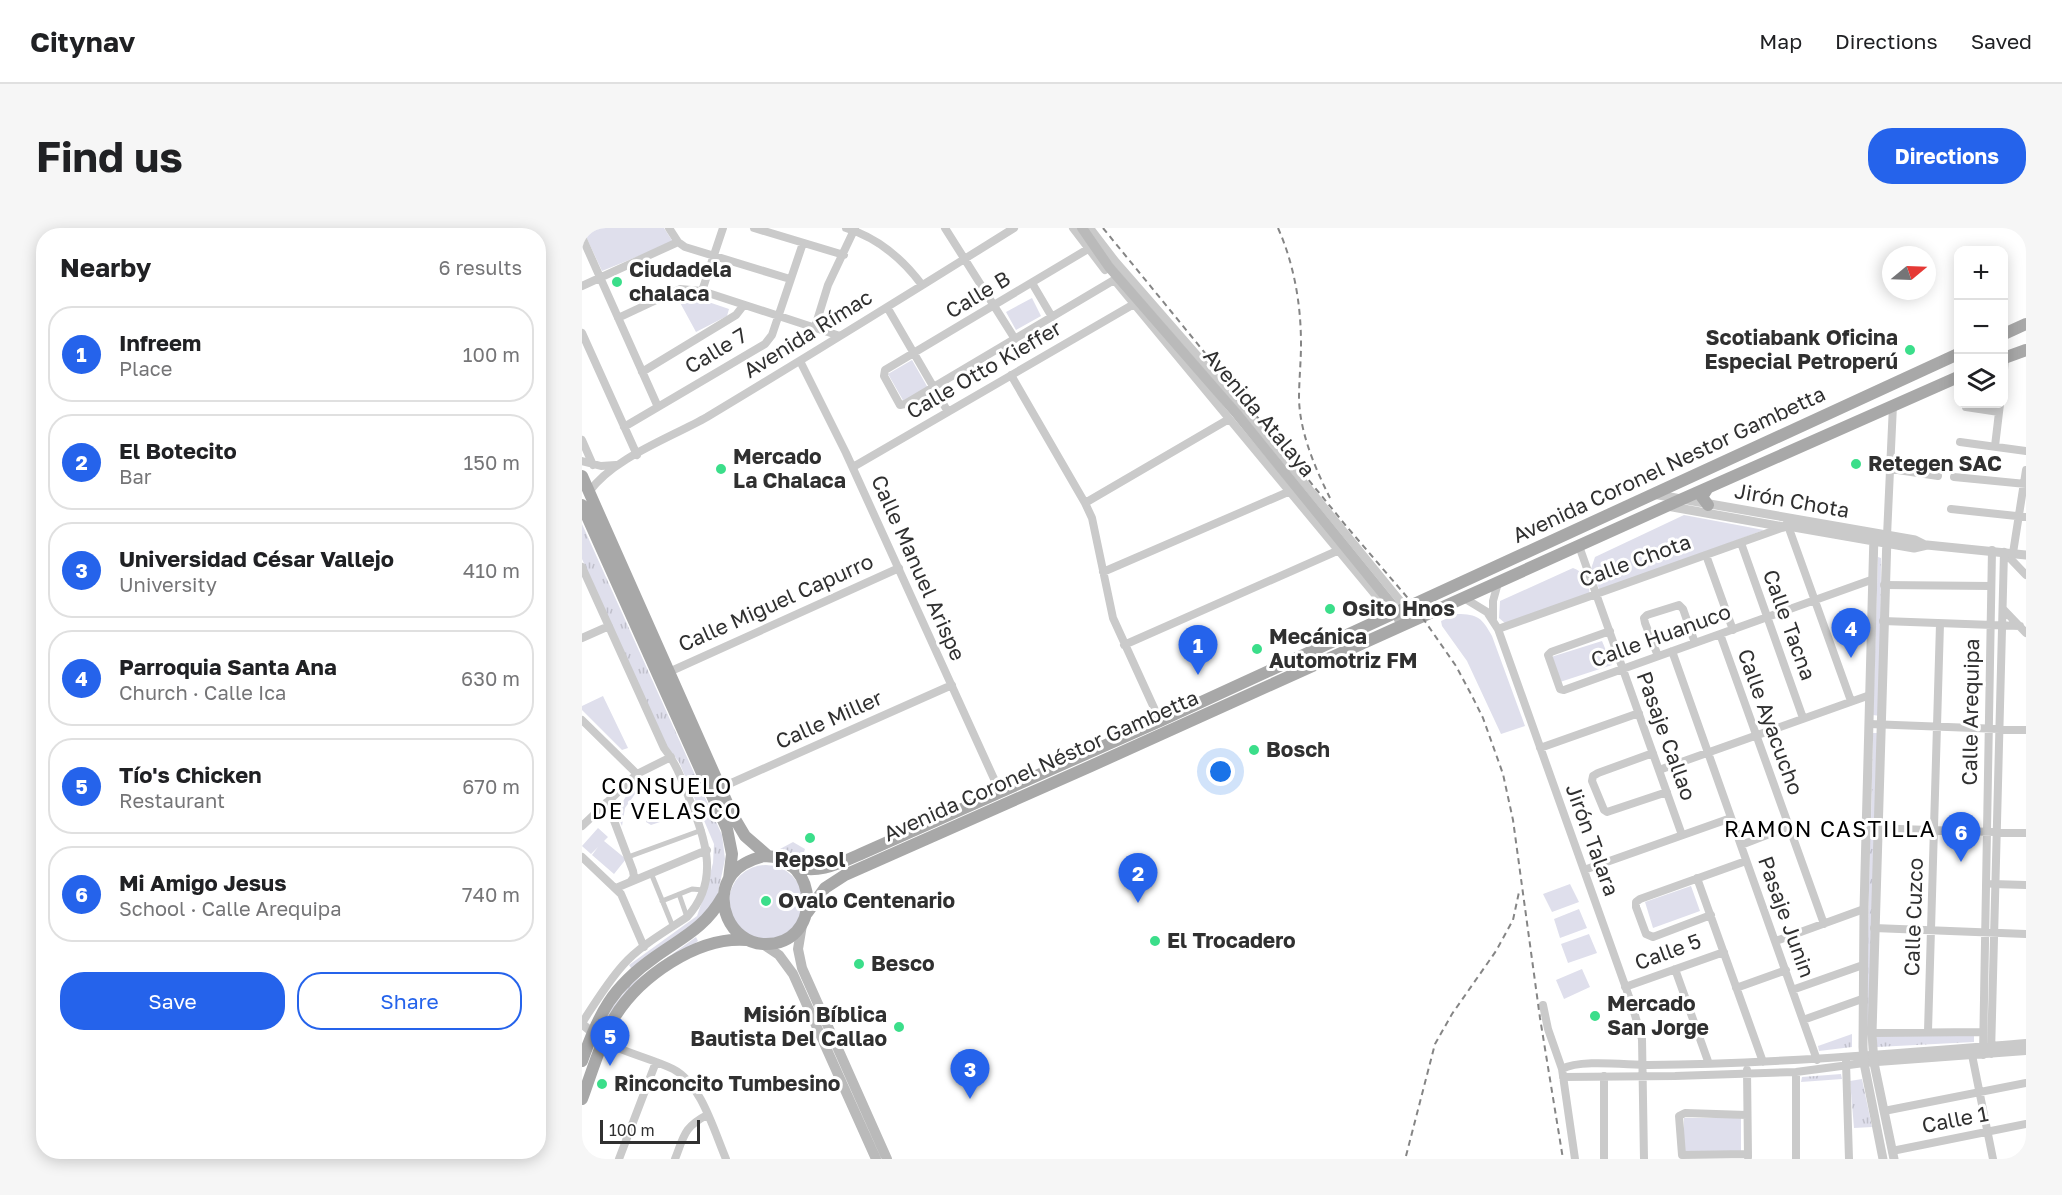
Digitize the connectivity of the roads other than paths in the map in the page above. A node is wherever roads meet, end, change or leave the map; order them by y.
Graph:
1 (669, 228) edge
2 (723, 228) edge
3 (754, 228) edge
4 (945, 228) edge
5 (1014, 228) edge
6 (1073, 228) edge
7 (1082, 228) edge
8 (1090, 228) edge
9 (852, 229) edge
10 (582, 237) edge
11 (678, 242) junction
12 (802, 243) junction
13 (1088, 249) junction
14 (844, 255) junction
15 (715, 256) junction
16 (965, 259) junction
17 (601, 278) junction
18 (790, 279) junction
19 (1114, 280) junction
20 (1032, 283) junction
21 (922, 285) junction
22 (582, 286) edge
23 (702, 291) junction
24 (1134, 304) junction
25 (743, 306) junction
26 (995, 306) junction
27 (887, 307) junction
28 (779, 316) junction
29 (1052, 317) junction
30 (618, 318) junction
31 (2026, 324) edge
32 (815, 327) junction
33 (2008, 332) edge
34 (582, 333) edge
35 (840, 336) junction
36 (1015, 339) junction
37 (2008, 344) edge
38 (2022, 351) edge
39 (913, 353) junction
40 (1954, 356) edge
41 (2008, 360) edge
42 (800, 361) junction
43 (642, 372) junction
44 (1011, 375) junction
45 (1954, 379) edge
46 (933, 388) junction
47 (1893, 405) junction
48 (658, 407) junction
49 (1999, 408) edge
50 (948, 412) junction
51 (1229, 419) junction
52 (624, 426) junction
53 (582, 440) edge
54 (1960, 442) dead end
55 (1995, 446) junction
56 (2026, 452) edge
57 (637, 455) junction
58 (582, 461) edge
59 (593, 465) junction
60 (617, 465) junction
61 (853, 467) junction
62 (1892, 469) junction
63 (2026, 470) edge
64 (582, 476) edge
65 (1938, 476) dead end
66 (1954, 477) dead end
67 (2025, 484) edge
68 (1707, 489) junction
69 (589, 492) junction
70 (1288, 492) junction
71 (1651, 494) junction
72 (1680, 500) junction
73 (1085, 503) junction
74 (582, 505) edge
75 (1708, 505) junction
76 (1666, 506) junction
77 (1951, 509) dead end
78 (2022, 517) edge
79 (1786, 524) junction
80 (1874, 538) junction
81 (1887, 540) junction
82 (1741, 543) junction
83 (1579, 546) junction
84 (1992, 550) junction
85 (1337, 551) junction
86 (2008, 553) junction
87 (1706, 555) junction
88 (2026, 555) edge
89 (582, 567) edge
90 (899, 568) junction
91 (1103, 572) junction
92 (2026, 575) edge
93 (1871, 580) junction
94 (1498, 583) junction
95 (1884, 585) junction
96 (1991, 586) junction
97 (1596, 594) junction
98 (1464, 598) junction
99 (1815, 600) junction
100 (2002, 609) junction
101 (1398, 611) junction
102 (1767, 617) junction
103 (1493, 619) junction
104 (1416, 620) junction
105 (1883, 621) junction
106 (1940, 624) junction
107 (1991, 625) junction
108 (609, 626) junction
109 (1402, 626) junction
110 (2002, 626) junction
111 (1498, 629) junction
112 (2023, 629) edge
113 (1733, 630) junction
114 (1610, 632) junction
115 (1720, 634) junction
116 (582, 638) edge
117 (1695, 643) junction
118 (1124, 645) junction
119 (1672, 651) junction
120 (1658, 656) junction
121 (1623, 669) junction
122 (669, 672) junction
123 (952, 685) junction
124 (1870, 695) junction
125 (1851, 701) junction
126 (1639, 713) junction
127 (1803, 718) junction
128 (582, 720) edge
129 (1160, 721) junction
130 (1869, 724) junction
131 (1880, 724) junction
132 (1937, 726) junction
133 (1989, 728) junction
134 (1999, 729) junction
135 (2026, 730) edge
136 (1756, 735) junction
137 (1540, 748) junction
138 (1708, 752) junction
139 (1653, 753) junction
140 (671, 757) junction
141 (1659, 770) junction
142 (637, 774) junction
143 (720, 788) junction
144 (1000, 792) junction
145 (1667, 792) junction
146 (607, 802) junction
147 (1731, 818) junction
148 (582, 826) edge
149 (1788, 827) junction
150 (1867, 828) junction
151 (1877, 828) junction
152 (702, 830) junction
153 (1934, 830) junction
154 (1987, 832) junction
155 (1996, 832) junction
156 (2026, 833) edge
157 (1682, 835) junction
158 (1741, 845) junction
159 (707, 850) junction
160 (768, 856) junction
161 (582, 857) edge
162 (628, 858) junction
163 (1746, 861) junction
164 (791, 866) junction
165 (1584, 870) junction
166 (651, 873) junction
167 (1697, 878) junction
168 (729, 879) junction
169 (631, 881) junction
170 (1986, 884) junction
171 (1995, 884) junction
172 (2026, 885) edge
173 (616, 888) junction
174 (703, 890) junction
175 (679, 894) junction
176 (723, 895) junction
177 (662, 901) junction
178 (1864, 909) junction
179 (1711, 915) junction
180 (687, 917) junction
181 (804, 919) junction
182 (1824, 924) junction
183 (673, 927) junction
184 (1874, 928) junction
185 (1931, 932) junction
186 (1989, 933) junction
187 (2026, 934) edge
188 (748, 940) junction
189 (1776, 941) junction
190 (763, 944) junction
191 (644, 947) junction
192 (1724, 952) junction
193 (1863, 964) junction
194 (1675, 969) junction
195 (1786, 970) junction
196 (1625, 987) junction
197 (1737, 988) junction
198 (1792, 990) junction
199 (808, 996) junction
200 (1863, 999) junction
201 (1543, 1005) dead end
202 (1803, 1020) junction
203 (582, 1023) edge
204 (1929, 1031) junction
205 (1983, 1032) junction
206 (592, 1033) junction
207 (1872, 1033) junction
208 (603, 1041) junction
209 (2026, 1043) edge
210 (1987, 1050) junction
211 (2026, 1051) edge
212 (1972, 1055) junction
213 (1845, 1056) junction
214 (1868, 1058) junction
215 (1817, 1060) junction
216 (582, 1061) edge
217 (656, 1062) junction
218 (1763, 1062) junction
219 (1747, 1063) junction
220 (1709, 1064) junction
221 (1644, 1065) junction
222 (1847, 1066) junction
223 (1796, 1072) junction
224 (1563, 1073) junction
225 (1747, 1074) junction
226 (1604, 1076) junction
227 (1644, 1077) junction
228 (2026, 1083) edge
229 (1980, 1092) junction
230 (582, 1099) edge
231 (860, 1111) junction
232 (1884, 1111) junction
233 (707, 1115) junction
234 (1747, 1115) junction
235 (2026, 1124) edge
236 (1988, 1132) junction
237 (1893, 1155) edge
238 (1748, 1157) edge
239 (619, 1159) edge
240 (675, 1159) edge
241 (726, 1159) edge
242 (876, 1159) edge
243 (887, 1159) edge
244 (1575, 1159) edge
245 (1604, 1159) edge
246 (1644, 1159) edge
247 (1796, 1159) edge
248 (1849, 1159) edge
249 (1883, 1159) edge
250 (1993, 1159) edge

1 - 11 street
2 - 15 street
3 - 12 street
4 - 16 street
5 - 16 street, Avenida Rímac
6 - 13 street, Avenida Atalaya
7 - 101 main road, Avenida Atalaya
8 - 101 street, Avenida Atalaya
9 - 14 street
9 - 21 street
10 - 17 street
11 - 15 street
11 - 17 street
12 - 14 street
12 - 18 street, Calle 7
13 - 19 street, Avenida Atalaya
13 - 20 street, Calle B
14 - 32 street
15 - 18 street
15 - 23 street
16 - 21 street, Avenida Rímac
16 - 26 street
17 - 22 street
17 - 30 street
18 - 28 street, Calle 7
19 - 24 street, Avenida Atalaya
19 - 29 street
20 - 26 street, Calle B
20 - 29 street
21 - 27 street, Avenida Rímac
23 - 25 street
23 - 30 street
24 - 44 street, Calle Otto Kieffer
24 - 51 street, Avenida Atalaya
25 - 28 street
25 - 43 street
26 - 36 street
26 - 39 street, Calle B
27 - 35 street, Avenida Rímac
27 - 39 street
28 - 32 street
28 - 48 street, Calle 7
29 - 36 street
30 - 43 street
31 - 33 main road
32 - 35 street
34 - 52 street
35 - 42 street, Avenida Rímac
36 - 46 street
37 - 38 main road
38 - 41 main road
39 - 46 street
39 - 46 street, Calle B
40 - 71 main road, Avenida Coronel Nestor Gambetta
42 - 57 street, Avenida Rímac
42 - 61 street, Calle Manuel Arispe
43 - 48 street
44 - 50 street, Calle Otto Kieffer
44 - 73 street
45 - 47 main road, Avenida Coronel Nestor Gambetta
46 - 50 street
47 - 62 street
47 - 68 main road, Avenida Coronel Nestor Gambetta
48 - 52 street, Calle 7
49 - 55 street
50 - 61 street, Calle Otto Kieffer
51 - 70 street, Avenida Atalaya
51 - 73 street
52 - 57 street
53 - 59 street
54 - 55 street
55 - 56 street
57 - 60 street, Avenida Rímac
58 - 59 street, Avenida Rímac
59 - 60 street, Avenida Rímac
60 - 69 street, Avenida Rímac
61 - 90 street, Calle Manuel Arispe
62 - 65 street
62 - 81 street
63 - 67 street, Calle Arequipa
64 - 69 main road
66 - 67 street
67 - 78 street, Calle Arequipa
68 - 72 main road, Avenida Coronel Nestor Gambetta
68 - 75 main road
69 - 122 main road
70 - 85 street, Avenida Atalaya
70 - 91 street
71 - 72 street, Jirón Chota
71 - 101 main road, Avenida Coronel Nestor Gambetta
72 - 75 street, Jirón Chota
72 - 76 main road, Avenida Coronel Nestor Gambetta
73 - 91 street
74 - 168 main road
75 - 79 street, Jirón Chota
76 - 79 street, Jirón Chota
76 - 83 main road, Avenida Coronel Nestor Gambetta
77 - 78 street
78 - 86 street, Calle Arequipa
79 - 80 street, Jirón Chota
79 - 82 street, Calle Chota
79 - 99 street
80 - 81 street, Jirón Chota
80 - 93 street
81 - 84 street, Jirón Chota
81 - 95 street
82 - 87 street, Calle Chota
82 - 102 street, Calle Tacna
83 - 94 main road, Avenida Coronel Nestor Gambetta
83 - 97 street, Pasaje Callao
84 - 86 street, Jirón Chota
84 - 96 street, Calle Arequipa
85 - 101 street, Avenida Atalaya
85 - 118 street
86 - 88 street, Jirón Chota
86 - 92 street
86 - 100 street, Calle Arequipa
87 - 97 street, Calle Chota
87 - 113 street, Calle Ayacucho
89 - 108 street
90 - 122 street, Calle Miguel Capurro
90 - 123 street, Calle Manuel Arispe
91 - 118 street
93 - 99 street, Calle Huanuco
93 - 124 street
94 - 98 main road, Avenida Coronel Nestor Gambetta
94 - 103 street
95 - 96 street
95 - 105 street
96 - 107 street, Calle Arequipa
97 - 111 street, Calle Chota
97 - 114 street, Pasaje Callao
98 - 103 street, Jirón Talara
98 - 104 main road, Avenida Coronel Nestor Gambetta
99 - 102 street, Calle Huanuco
99 - 125 street
100 - 110 street, Calle Arequipa
100 - 112 street
101 - 104 street, Avenida Atalaya
101 - 109 main road, Avenida Atalaya
101 - 129 main road, Avenida Coronel Néstor Gambetta
102 - 113 street, Calle Huanuco
102 - 127 street, Calle Tacna
103 - 111 street, Jirón Talara
104 - 109 main road, Avenida Coronel Nestor Gambetta
105 - 106 street
105 - 131 street
106 - 107 street
106 - 132 street, Calle Cuzco
107 - 110 street
107 - 133 street, Calle Arequipa
108 - 116 street
108 - 140 street
109 - 181 main road, Avenida Coronel Néstor Gambetta
110 - 112 street
110 - 134 street, Calle Arequipa
111 - 137 street, Jirón Talara
113 - 115 street, Calle Huanuco
114 - 121 street, Pasaje Callao
114 - 121 street, Calle Huanuco
115 - 117 street, Calle Huanuco
115 - 136 street, Calle Ayacucho
117 - 119 street, Calle Huanuco
117 - 120 street
118 - 129 street
119 - 120 street, Calle Huanuco
119 - 138 street, Pasaje Junin
120 - 121 street, Calle Huanuco
121 - 126 street, Pasaje Callao
122 - 143 main road
123 - 143 street, Calle Miller
123 - 144 street, Calle Manuel Arispe
124 - 125 street
124 - 130 street
125 - 127 street
126 - 137 street
126 - 139 street, Pasaje Callao
127 - 136 street
128 - 142 street
129 - 144 main road, Avenida Coronel Néstor Gambetta
130 - 131 street
130 - 150 street
131 - 132 street
131 - 151 street
132 - 133 street
132 - 153 street, Calle Cuzco
133 - 134 street
133 - 154 street, Calle Arequipa
134 - 135 street
134 - 155 street, Calle Arequipa
136 - 138 street
136 - 149 street, Calle Ayacucho
137 - 165 street, Jirón Talara
138 - 141 street
138 - 147 street, Pasaje Junin
139 - 141 street, Pasaje Callao
139 - 145 street
140 - 142 street
140 - 152 street
141 - 145 street, Pasaje Callao
142 - 146 street
143 - 160 main road
144 - 164 main road, Avenida Coronel Néstor Gambetta
145 - 157 street, Pasaje Callao
146 - 148 street
146 - 162 street
147 - 157 street
147 - 158 street, Pasaje Junin
149 - 158 street
149 - 182 street, Calle Ayacucho
150 - 151 street
150 - 178 street
151 - 153 street
151 - 184 street
152 - 159 street
152 - 162 street
153 - 154 street
153 - 185 street, Calle Cuzco
154 - 155 street
154 - 170 street, Calle Arequipa
155 - 156 street
155 - 171 street, Calle Arequipa
157 - 165 street
158 - 163 street, Pasaje Junin
159 - 166 street
159 - 174 street
160 - 164 main road
160 - 168 main road
161 - 173 street
162 - 169 street
163 - 167 street
163 - 189 street, Pasaje Junin
164 - 181 main road
165 - 196 street, Jirón Talara
166 - 169 street
166 - 177 street
167 - 179 street
167 - 179 street
168 - 176 main road
169 - 173 street
170 - 171 street
170 - 186 street, Calle Arequipa
171 - 172 street
171 - 186 street, Calle Arequipa
173 - 191 street
174 - 175 street
174 - 180 street
175 - 177 street
175 - 180 street
176 - 188 main road
176 - 206 main road
177 - 183 street
178 - 182 street
178 - 193 street
179 - 192 street
180 - 183 street
181 - 190 main road
181 - 199 main road
182 - 189 street
183 - 191 street
184 - 185 street
184 - 207 street
185 - 186 street
185 - 204 street, Calle Cuzco
186 - 187 street
186 - 205 street, Calle Arequipa
186 - 210 street, Calle Arequipa
188 - 190 main road
188 - 208 main road
189 - 195 street, Pasaje Junin
190 - 199 main road
191 - 203 street
192 - 194 street, Calle 5
192 - 197 street
193 - 198 street
193 - 200 street
194 - 196 street, Calle 5
194 - 220 street
195 - 197 street
195 - 198 street, Pasaje Junin
196 - 221 street, Jirón Talara
197 - 218 street
198 - 202 street, Pasaje Junin
199 - 231 main road
200 - 202 street
200 - 214 street
201 - 224 street
202 - 215 street, Pasaje Junin
203 - 206 street
204 - 205 street
204 - 207 street
205 - 210 street, Calle Arequipa
206 - 208 street
206 - 216 main road
207 - 214 street
208 - 217 street
208 - 230 main road
209 - 210 street
210 - 211 street
210 - 212 street
210 - 214 street
212 - 214 street
212 - 229 street
213 - 214 street
213 - 215 street
213 - 222 street
214 - 222 street
214 - 232 street
214 - 249 street
215 - 218 street
217 - 233 street
217 - 239 street
218 - 219 street
219 - 220 street
219 - 225 street
220 - 221 street
221 - 224 street
221 - 227 street, Jirón Talara
222 - 223 street
222 - 248 street
223 - 225 street
223 - 247 street
224 - 226 street
224 - 244 street
225 - 227 street
225 - 234 street
226 - 227 street
226 - 245 street
227 - 246 street, Jirón Talara
228 - 229 street
229 - 232 street
229 - 236 street
231 - 242 main road
231 - 243 main road
232 - 237 street
233 - 240 street
233 - 241 street
234 - 238 street
234 - 238 street
235 - 236 street, Calle 1
236 - 237 street, Calle 1
236 - 250 street

